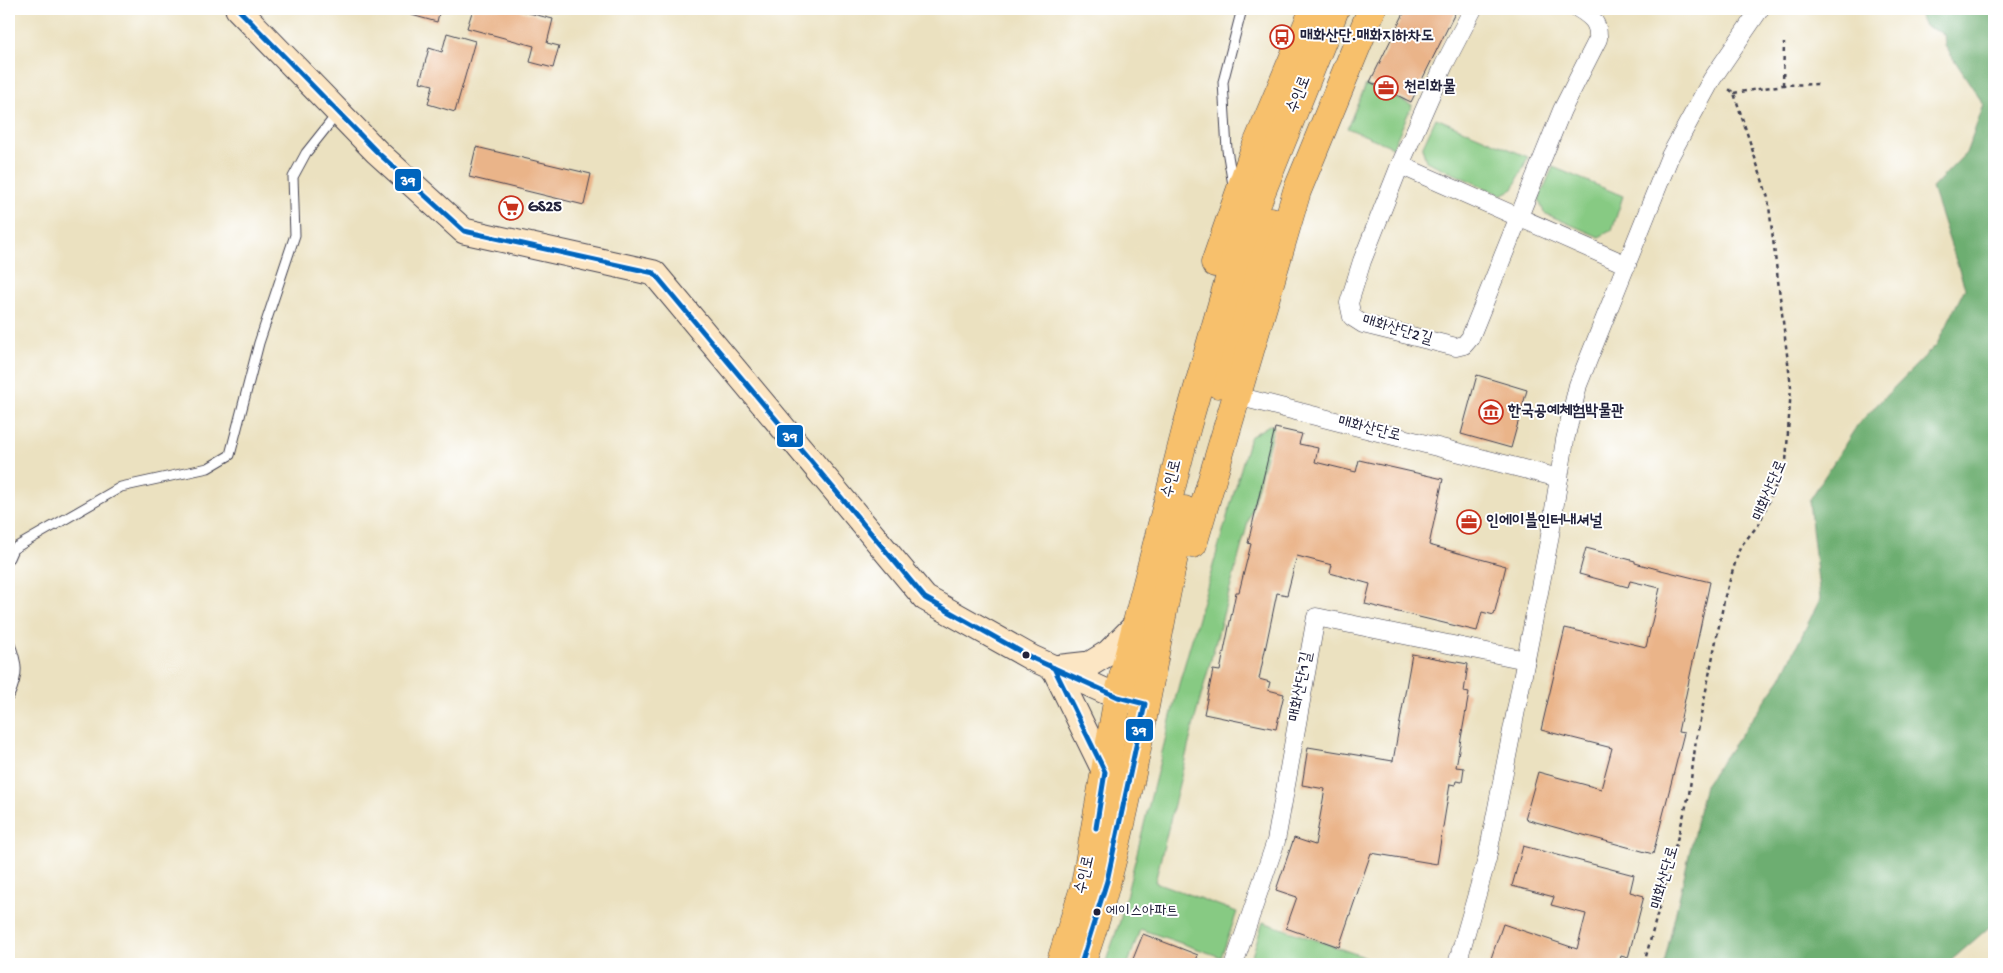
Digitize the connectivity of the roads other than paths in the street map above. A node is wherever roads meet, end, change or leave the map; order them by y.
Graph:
1 (238, 9) edge
2 (1242, 9) edge
3 (1314, 9) edge
4 (1335, 9) edge
5 (1354, 9) edge
6 (1372, 9) edge
7 (1473, 9) edge
8 (1579, 9) edge
9 (1757, 10) edge
10 (339, 112) junction
11 (1400, 165) junction
12 (1236, 201) junction
13 (1519, 219) junction
14 (1627, 265) junction
15 (1237, 396) junction
16 (1559, 478) junction
17 (9, 558) edge
18 (1148, 626) junction
19 (9, 642) edge
20 (1526, 660) junction
21 (1054, 668) junction
22 (9, 696) edge
23 (1118, 697) junction
24 (1145, 704) junction
25 (1106, 772) junction
26 (1060, 964) edge
27 (1081, 964) edge
28 (1234, 964) edge
29 (1457, 964) edge

1 - 10 street
2 - 12 lane
3 - 12 main road
4 - 18 main road, 수인로
5 - 18 main road, 수인로
6 - 15 main road
7 - 11 street, 매화산단2길
8 - 13 street, 매화산단2길
9 - 14 street
10 - 17 lane
10 - 21 street
11 - 13 street
11 - 13 street, 매화산단2길
12 - 18 main road
13 - 14 street
14 - 16 street
15 - 16 street, 매화산단로
15 - 18 main road
16 - 20 street
18 - 21 street
18 - 23 main road, 수인로
18 - 24 main road, 수인로
19 - 22 lane
20 - 28 street, 매화산단1길
20 - 29 street
21 - 23 street
21 - 25 street
23 - 24 street
23 - 25 main road, 수인로
24 - 27 main road, 수인로
25 - 26 main road, 수인로

